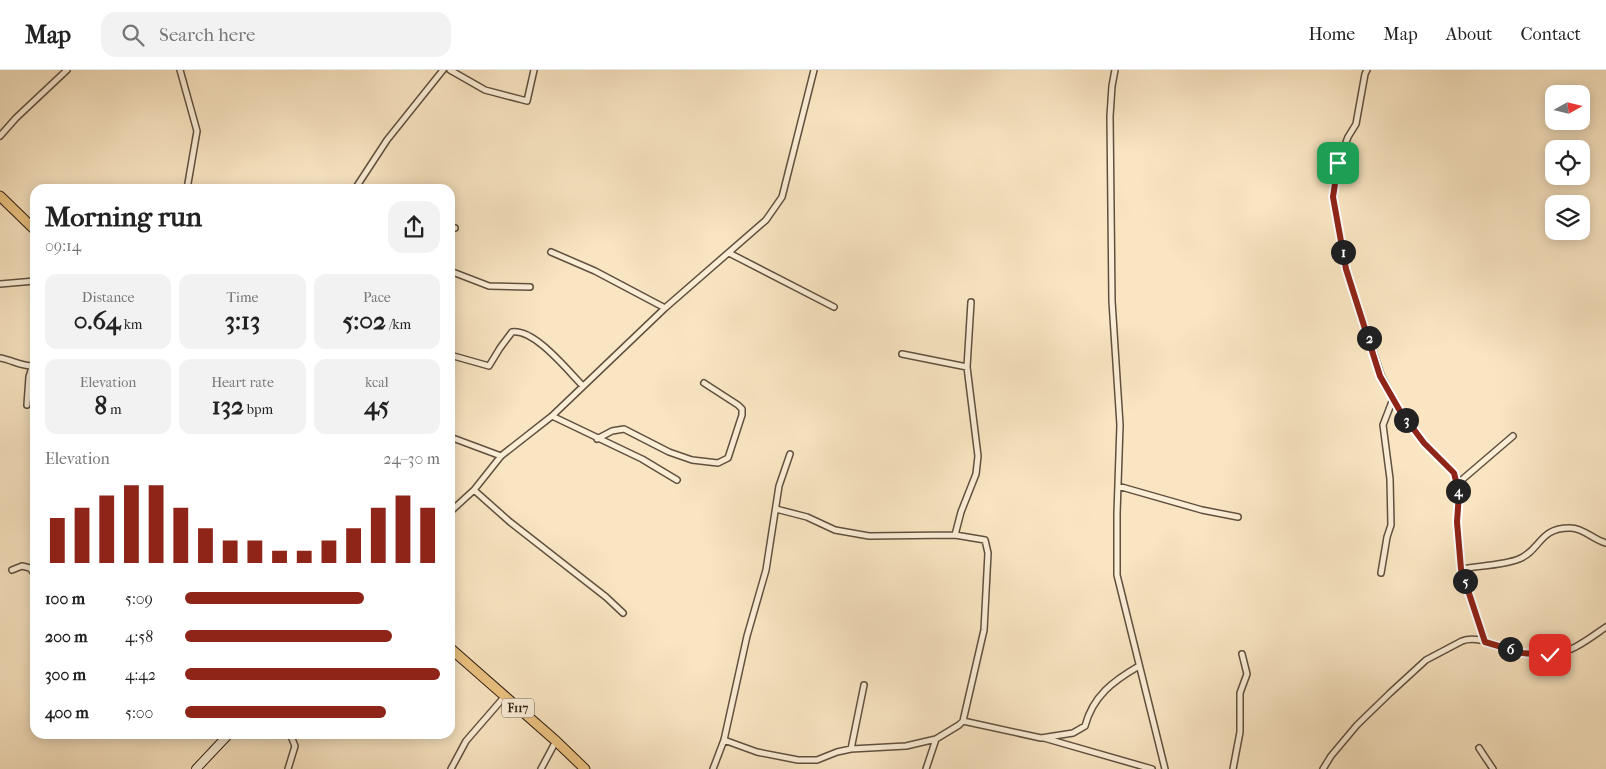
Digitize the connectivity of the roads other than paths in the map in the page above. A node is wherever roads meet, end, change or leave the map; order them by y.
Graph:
1 (67, 70) edge
2 (180, 70) edge
3 (443, 70) edge
4 (450, 70) edge
5 (534, 70) edge
6 (814, 70) edge
7 (1115, 70) edge
8 (1367, 70) edge
9 (0, 136) edge
10 (188, 184) edge
11 (358, 184) edge
12 (0, 196) edge
13 (30, 225) edge
14 (551, 252) dead end
15 (729, 253) junction
16 (455, 272) edge
17 (30, 281) edge
18 (0, 284) edge
19 (530, 287) dead end
20 (971, 302) dead end
21 (834, 307) dead end
22 (665, 308) junction
23 (902, 354) dead end
24 (455, 356) edge
25 (0, 358) edge
26 (25, 366) junction
27 (30, 366) edge
28 (968, 367) junction
29 (29, 377) joint
30 (704, 383) dead end
31 (583, 386) junction
32 (29, 391) joint
33 (1393, 399) junction
34 (27, 405) dead end
35 (552, 416) junction
36 (1513, 436) dead end
37 (455, 439) edge
38 (597, 439) junction
39 (790, 454) dead end
40 (501, 456) junction
41 (677, 480) dead end
42 (1457, 484) junction
43 (1118, 486) junction
44 (474, 490) junction
45 (455, 507) edge
46 (776, 509) junction
47 (1238, 517) dead end
48 (954, 535) junction
49 (1606, 543) edge
50 (30, 568) edge
51 (1461, 569) junction
52 (12, 570) dead end
53 (1381, 573) dead end
54 (623, 613) dead end
55 (1606, 627) edge
56 (1485, 642) junction
57 (455, 652) edge
58 (1242, 654) dead end
59 (1139, 666) junction
60 (864, 685) dead end
61 (505, 696) junction
62 (962, 721) junction
63 (1041, 738) junction
64 (224, 739) edge
65 (293, 739) edge
66 (936, 739) junction
67 (556, 740) junction
68 (724, 740) junction
69 (1479, 748) dead end
70 (851, 749) junction
71 (196, 769) edge
72 (288, 769) edge
73 (451, 769) edge
74 (541, 769) edge
75 (586, 769) edge
76 (713, 769) edge
77 (926, 769) edge
78 (1152, 769) edge
79 (1165, 769) edge
80 (1233, 769) edge
81 (1323, 769) edge
82 (1493, 769) edge

1 - 9 street
2 - 10 street
3 - 11 street
4 - 5 street
6 - 15 street
7 - 43 street
8 - 33 street
12 - 13 main road
14 - 22 street
15 - 21 street
15 - 22 street
16 - 19 street
17 - 18 street
20 - 28 street
22 - 31 street
23 - 28 street
24 - 31 street
25 - 26 street
26 - 27 street
26 - 29 street
28 - 48 street
29 - 32 street
30 - 38 street
31 - 35 street
32 - 34 street
33 - 42 street
33 - 53 street
35 - 38 street
35 - 40 street
36 - 42 street
37 - 40 street
38 - 41 street
39 - 46 street
40 - 44 street
42 - 51 street
43 - 47 street
43 - 59 street
44 - 45 street
44 - 54 street
46 - 48 street
46 - 68 street
48 - 62 street
49 - 51 street
50 - 52 street
51 - 56 street
55 - 56 street
56 - 81 street
57 - 61 main road, F117
58 - 80 street
59 - 63 street
59 - 79 street
60 - 70 street
61 - 67 main road, F117
61 - 73 street
62 - 63 street
62 - 66 street
63 - 78 street
64 - 71 main road
65 - 72 street
66 - 70 street
66 - 77 street
67 - 74 street
67 - 75 main road, F117
68 - 70 street
68 - 76 street
69 - 82 street

